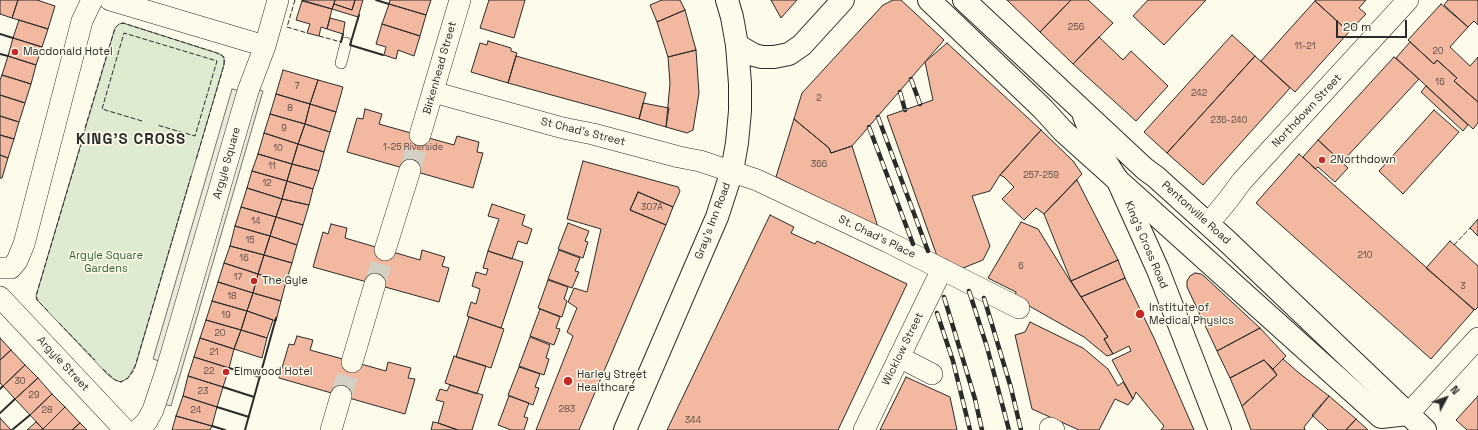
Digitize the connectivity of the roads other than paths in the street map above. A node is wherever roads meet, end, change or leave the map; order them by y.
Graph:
1 (92, 0) edge
2 (110, 0) edge
3 (278, 0) edge
4 (460, 0) edge
5 (727, 0) edge
6 (843, 0) edge
7 (929, 0) edge
8 (964, 0) edge
9 (1408, 0) edge
10 (346, 43) dead end
11 (737, 45) junction
12 (265, 46) junction
13 (341, 63) dead end
14 (433, 92) junction
15 (1080, 108) junction
16 (420, 136) tunnel mouth
17 (410, 170) tunnel mouth
18 (732, 171) junction
19 (1118, 181) junction
20 (1208, 224) junction
21 (385, 250) tunnel mouth
22 (0, 268) edge
23 (942, 269) junction
24 (375, 284) tunnel mouth
25 (0, 297) edge
26 (1019, 308) dead end
27 (1478, 338) edge
28 (899, 357) junction
29 (352, 362) tunnel mouth
30 (932, 374) dead end
31 (341, 396) tunnel mouth
32 (1408, 414) junction
33 (125, 430) edge
34 (138, 430) edge
35 (331, 430) edge
36 (625, 430) edge
37 (864, 430) edge
38 (1220, 430) edge
39 (1425, 430) edge

1 - 22 street
2 - 12 street
3 - 12 street, Argyle Square
4 - 14 street, Birkenhead Street
5 - 11 main road, Gray's Inn Road
6 - 11 main road
7 - 19 main road
8 - 15 main road, Pentonville Road
9 - 20 street, Northdown Street
10 - 13 lane
11 - 18 main road, Gray's Inn Road
12 - 34 street, Argyle Square
14 - 16 street, Birkenhead Street
14 - 18 street, St Chad's Street
15 - 19 main road, King's Cross Road
15 - 20 main road, Pentonville Road
17 - 21 street
18 - 23 street, St. Chad's Place
18 - 36 main road, Gray's Inn Road
19 - 32 main road
19 - 38 main road, King's Cross Road
20 - 32 main road, Pentonville Road
23 - 26 street, St. Chad's Place
23 - 28 street, Wicklow Street
24 - 29 street
25 - 33 street, Argyle Street
27 - 32 street
28 - 30 street
28 - 37 street, Wicklow Street
31 - 35 street
32 - 39 main road, Pentonville Road

